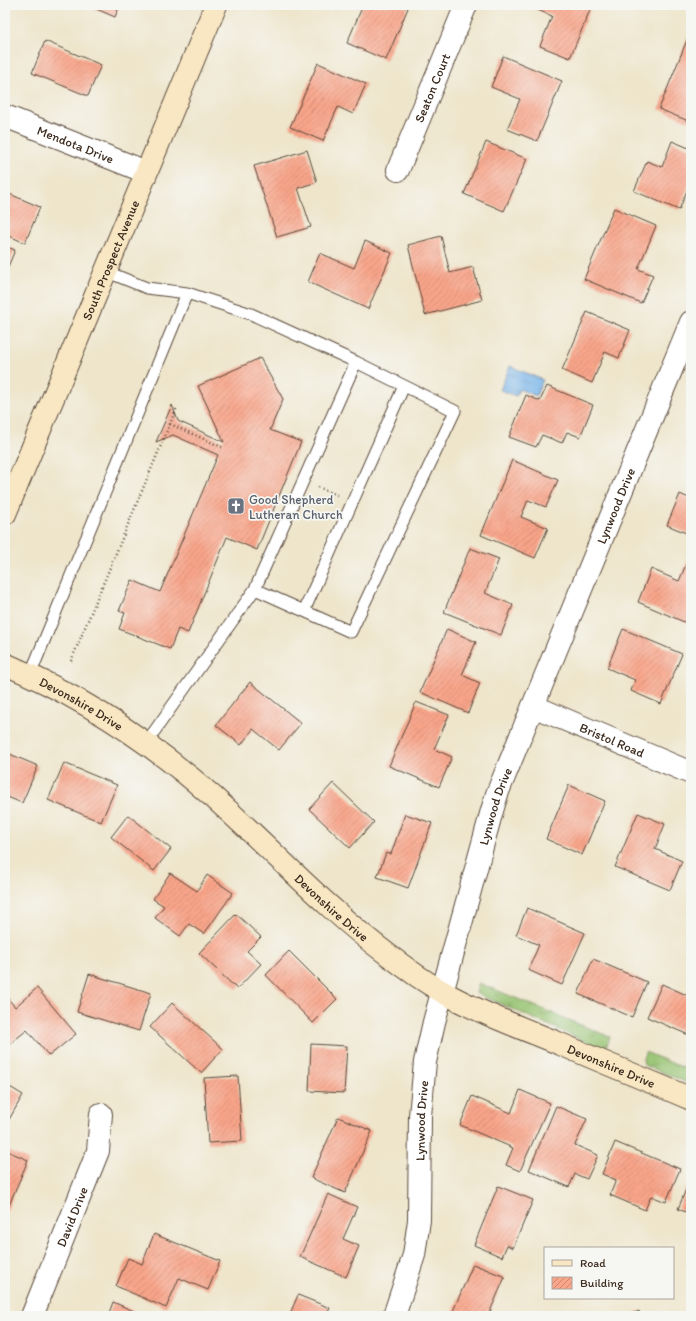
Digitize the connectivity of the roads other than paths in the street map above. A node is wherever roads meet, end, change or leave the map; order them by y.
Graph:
1 (216, 5) edge
2 (466, 5) edge
3 (5, 116) edge
4 (398, 170) dead end
5 (146, 172) junction
6 (105, 271) junction
7 (187, 293) junction
8 (691, 322) edge
9 (356, 362) junction
10 (404, 386) junction
11 (5, 514) edge
12 (255, 589) junction
13 (304, 611) junction
14 (5, 664) edge
15 (30, 675) junction
16 (533, 706) junction
17 (146, 743) junction
18 (691, 773) edge
19 (443, 992) junction
20 (691, 1099) edge
21 (101, 1114) dead end
22 (32, 1316) edge
23 (394, 1316) edge

1 - 5 street, South Prospect Avenue
2 - 4 street, Seaton Court
3 - 5 street, Mendota Drive
5 - 6 street, South Prospect Avenue
6 - 7 lane
6 - 11 street, South Prospect Avenue
7 - 9 lane
7 - 15 lane
8 - 16 street, Lynwood Drive
9 - 10 lane
9 - 12 lane
10 - 13 lane
10 - 13 lane
12 - 13 lane
12 - 17 lane
14 - 15 street, Devonshire Drive
15 - 17 street, Devonshire Drive
16 - 18 street, Bristol Road
16 - 19 street, Lynwood Drive
17 - 19 street, Devonshire Drive
19 - 20 street, Devonshire Drive
19 - 23 street, Lynwood Drive
21 - 22 street, David Drive

